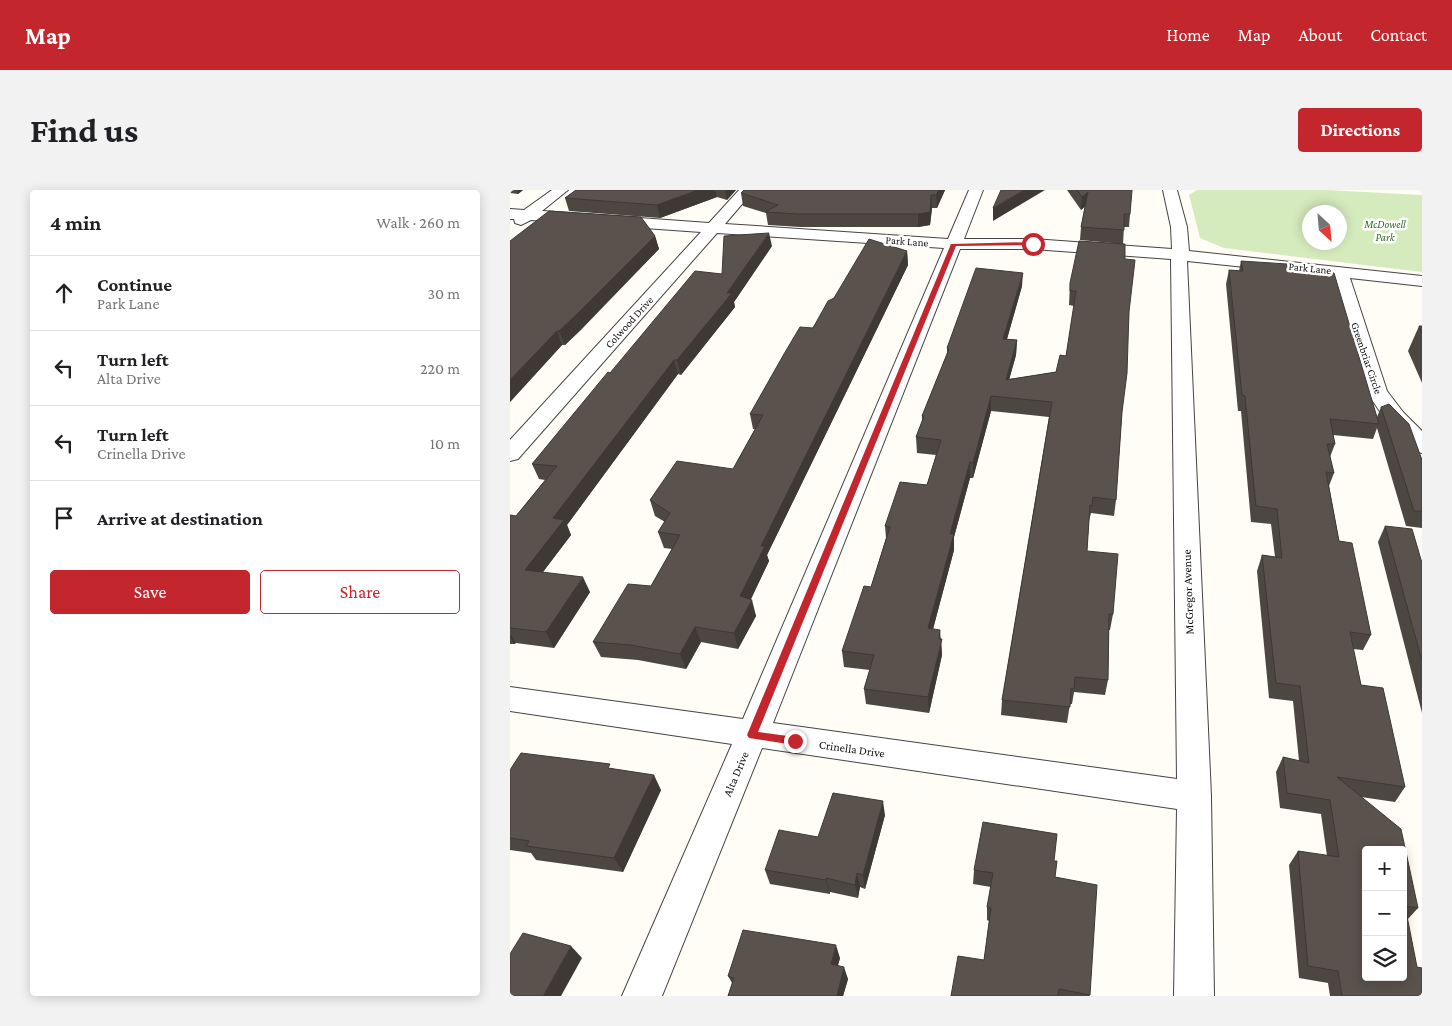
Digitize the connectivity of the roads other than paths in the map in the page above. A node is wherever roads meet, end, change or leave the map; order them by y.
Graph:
1 (561, 190) edge
2 (747, 190) edge
3 (976, 190) edge
4 (1170, 190) edge
5 (510, 214) edge
6 (528, 215) junction
7 (715, 228) junction
8 (510, 229) edge
9 (954, 244) junction
10 (1181, 254) junction
11 (1339, 271) junction
12 (1422, 281) edge
13 (1419, 438) edge
14 (510, 454) edge
15 (510, 699) edge
16 (752, 735) junction
17 (1194, 796) junction
18 (642, 996) edge
19 (1194, 996) edge

1 - 6 street
2 - 7 street, Colwood Drive
3 - 9 street, Alta Drive
4 - 10 street, McGregor Avenue
5 - 6 street, Park Lane
6 - 7 street, Park Lane
6 - 8 street
7 - 9 street, Park Lane
7 - 14 street, Colwood Drive
9 - 10 street, Park Lane
9 - 16 street, Alta Drive
10 - 11 street, Park Lane
10 - 17 street, McGregor Avenue
11 - 12 street, Park Lane
11 - 13 street, Greenbriar Circle
15 - 16 street, Crinella Drive
16 - 17 street, Crinella Drive
16 - 18 street, Alta Drive
17 - 19 street, McGregor Avenue

